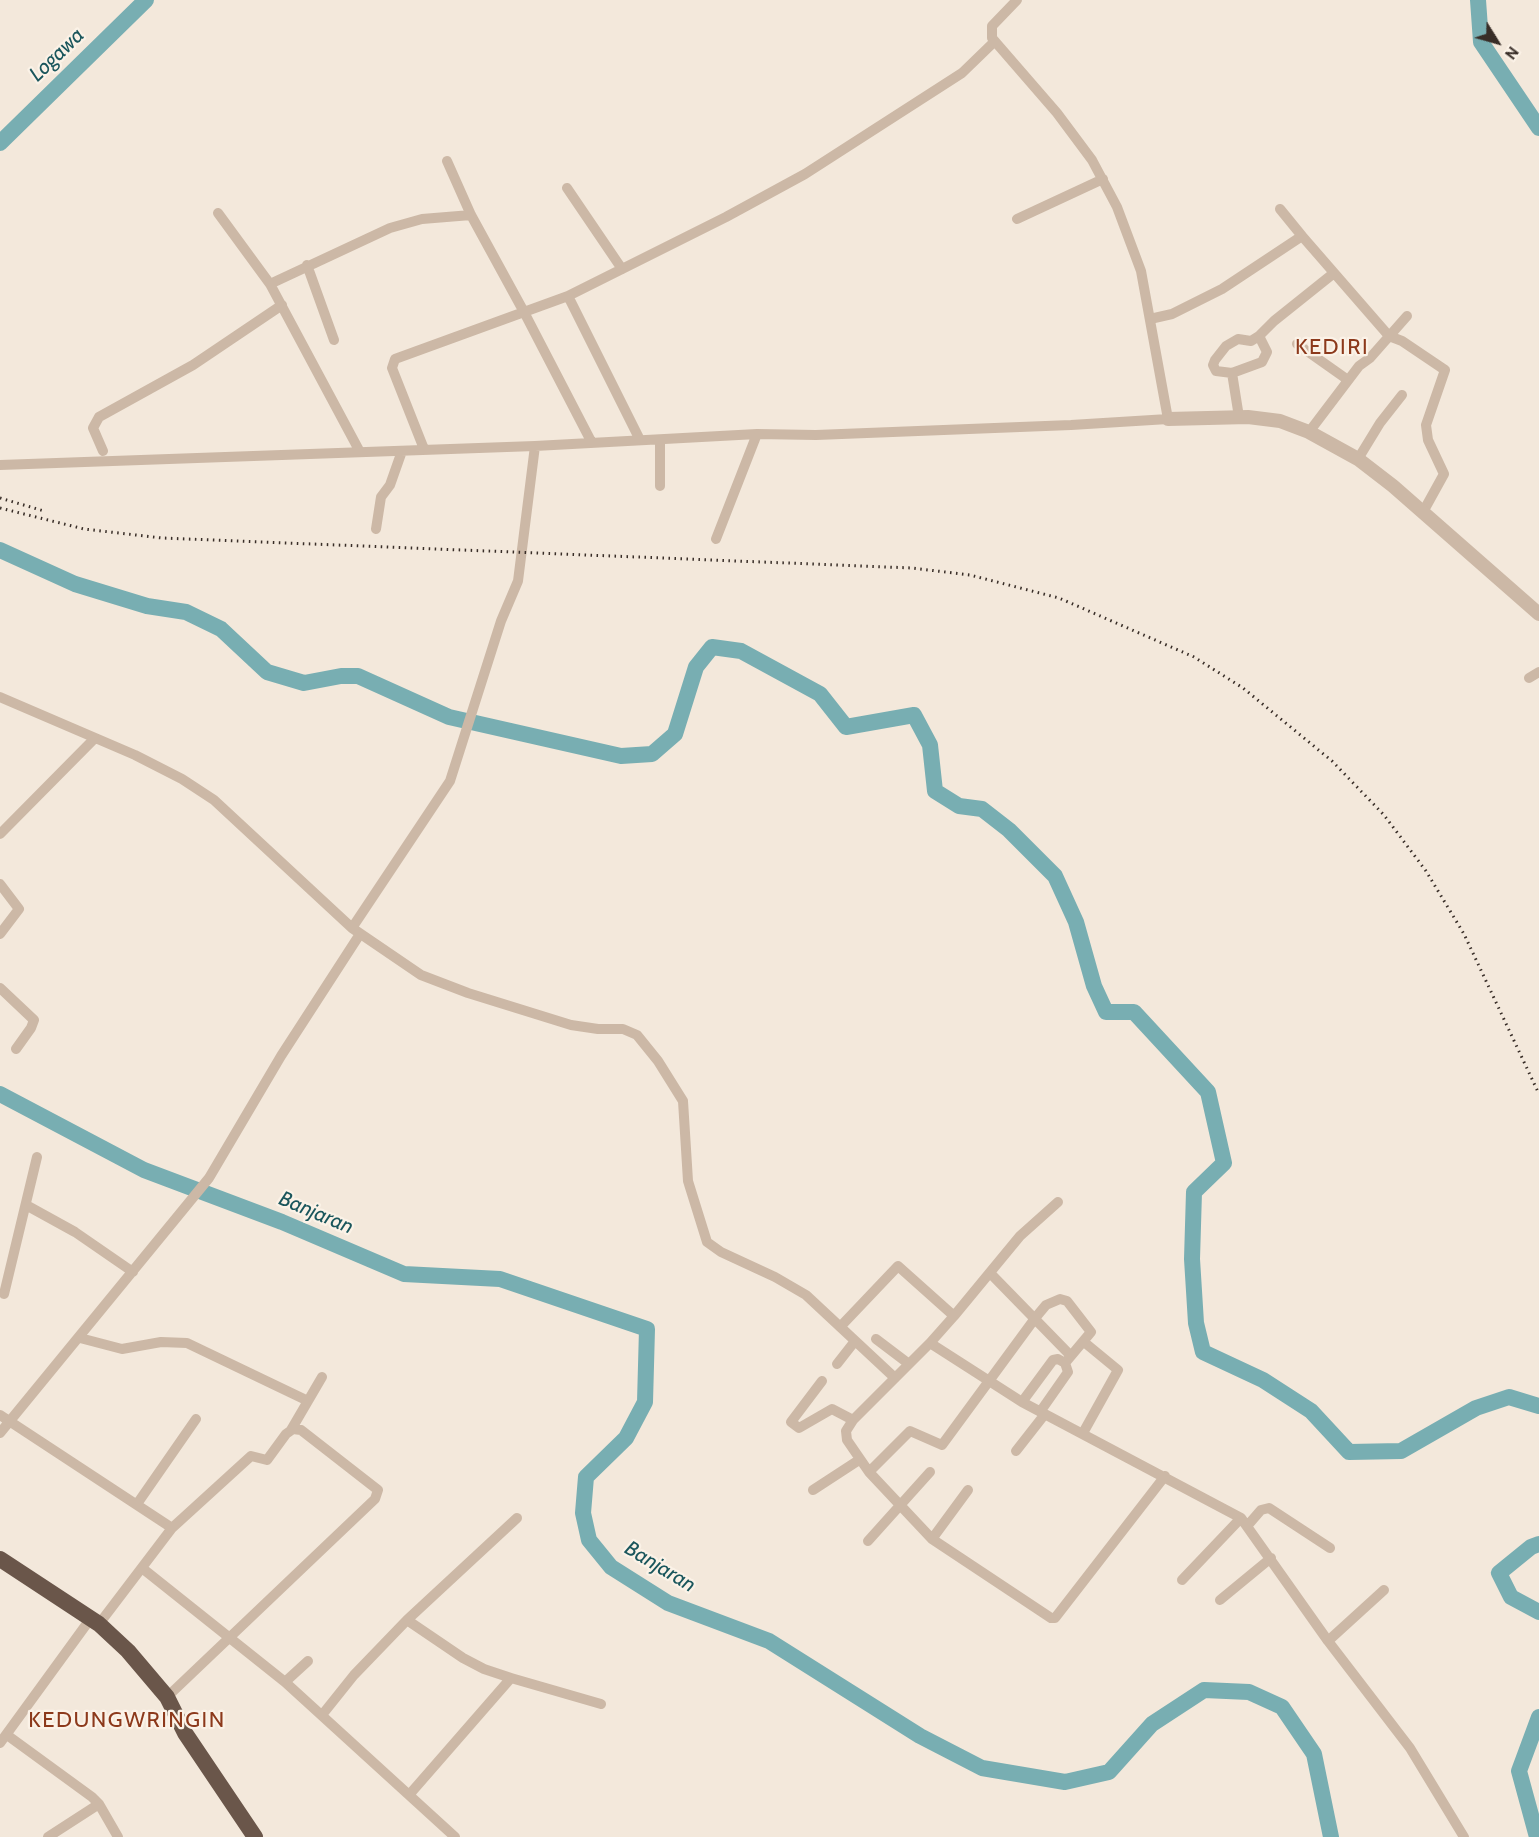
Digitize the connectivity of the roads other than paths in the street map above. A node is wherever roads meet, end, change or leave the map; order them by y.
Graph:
1 (1017, 0) edge
2 (994, 42) junction
3 (447, 161) dead end
4 (1103, 179) junction
5 (567, 188) dead end
6 (1280, 209) dead end
7 (218, 213) dead end
8 (471, 215) junction
9 (1017, 219) dead end
10 (1302, 236) junction
11 (308, 265) junction
12 (622, 268) junction
13 (1334, 273) junction
14 (270, 284) junction
15 (568, 296) junction
16 (282, 305) junction
17 (524, 312) junction
18 (1407, 316) dead end
19 (1150, 319) junction
20 (1259, 336) junction
21 (1389, 336) junction
22 (334, 340) dead end
23 (1297, 344) dead end
24 (1232, 373) junction
25 (1348, 380) junction
26 (1402, 395) dead end
27 (1239, 417) junction
28 (1168, 419) junction
29 (1309, 432) junction
30 (757, 434) junction
31 (640, 440) junction
32 (660, 440) junction
33 (592, 443) junction
34 (535, 446) junction
35 (424, 449) junction
36 (103, 451) dead end
37 (402, 451) junction
38 (360, 452) junction
39 (1358, 459) junction
40 (0, 465) edge
41 (660, 486) dead end
42 (1423, 512) junction
43 (376, 529) dead end
44 (716, 539) dead end
45 (1539, 614) edge
46 (1539, 672) edge
47 (1529, 678) dead end
48 (0, 697) edge
49 (95, 738) junction
50 (0, 834) edge
51 (0, 884) edge
52 (356, 931) junction
53 (0, 933) edge
54 (0, 988) edge
55 (16, 1049) dead end
56 (37, 1157) dead end
57 (1058, 1202) dead end
58 (26, 1205) junction
59 (133, 1272) junction
60 (991, 1274) junction
61 (4, 1294) dead end
62 (954, 1316) junction
63 (1036, 1317) junction
64 (840, 1328) junction
65 (80, 1338) junction
66 (876, 1339) dead end
67 (855, 1341) junction
68 (1084, 1342) junction
69 (930, 1343) junction
70 (1068, 1360) junction
71 (837, 1364) dead end
72 (909, 1364) junction
73 (322, 1377) dead end
74 (895, 1378) junction
75 (822, 1381) dead end
76 (990, 1382) junction
77 (306, 1400) junction
78 (1022, 1402) junction
79 (1043, 1413) junction
80 (4, 1419) edge
81 (196, 1419) dead end
82 (853, 1420) junction
83 (291, 1430) junction
84 (0, 1433) edge
85 (1083, 1433) junction
86 (1016, 1451) dead end
87 (859, 1460) junction
88 (869, 1472) junction
89 (930, 1472) dead end
90 (1165, 1476) junction
91 (813, 1490) dead end
92 (968, 1490) dead end
93 (137, 1504) junction
94 (900, 1506) junction
95 (517, 1518) dead end
96 (1244, 1521) junction
97 (172, 1528) junction
98 (932, 1539) junction
99 (868, 1541) dead end
100 (1330, 1548) dead end
101 (1271, 1558) junction
102 (0, 1559) edge
103 (142, 1568) junction
104 (1182, 1580) dead end
105 (1384, 1590) dead end
106 (1220, 1600) dead end
107 (408, 1620) junction
108 (95, 1621) junction
109 (229, 1638) junction
110 (1329, 1641) junction
111 (308, 1661) dead end
112 (511, 1678) junction
113 (285, 1682) junction
114 (167, 1697) junction
115 (601, 1704) dead end
116 (322, 1715) junction
117 (3, 1739) edge
118 (409, 1795) junction
119 (99, 1804) junction
120 (48, 1837) edge
121 (118, 1837) edge
122 (255, 1837) edge
123 (455, 1837) edge
124 (1464, 1837) edge

1 - 2 street
2 - 4 street
2 - 12 street
3 - 8 street
4 - 9 street
4 - 19 street
5 - 12 street
6 - 10 street
7 - 14 street
8 - 11 street
8 - 17 street
10 - 13 street
10 - 19 street
11 - 14 street
11 - 22 street
12 - 15 street
13 - 20 street
13 - 21 street
14 - 16 street
15 - 17 street
15 - 31 street
16 - 36 street
16 - 38 street
17 - 33 street
17 - 35 street
18 - 21 street
19 - 28 street
20 - 24 street
20 - 24 street
21 - 25 street
21 - 42 street
23 - 25 street
24 - 27 street
25 - 29 street
26 - 39 street
27 - 28 street
27 - 29 street
28 - 30 street
29 - 39 street
30 - 32 street
30 - 44 street
31 - 32 street
31 - 33 street
32 - 41 street
33 - 34 street
34 - 35 street
34 - 52 street
35 - 37 street
37 - 38 street
37 - 43 street
38 - 40 street
39 - 42 street
42 - 45 street
46 - 47 street
48 - 49 street
49 - 50 street
49 - 52 street
51 - 53 street
52 - 59 street
52 - 64 street
54 - 55 street
56 - 58 street
57 - 60 street
58 - 59 street
58 - 61 street
59 - 65 street
60 - 62 street
60 - 63 street
62 - 64 street
62 - 69 street
63 - 68 street
63 - 70 street
63 - 76 street
64 - 67 street
65 - 77 street
65 - 80 street
66 - 72 street
67 - 71 street
67 - 74 street
68 - 70 street
68 - 85 street
69 - 72 street
69 - 76 street
70 - 78 street
70 - 79 street
72 - 74 street
73 - 77 street
74 - 82 street
75 - 82 street
76 - 78 street
76 - 88 street
77 - 83 street
78 - 79 street
79 - 85 street
79 - 86 street
80 - 84 street
80 - 93 street
81 - 93 street
82 - 87 street
83 - 97 street
83 - 109 street
85 - 90 street
87 - 88 street
87 - 91 street
88 - 94 street
89 - 94 street
90 - 96 street
90 - 98 street
92 - 98 street
93 - 97 street
94 - 98 street
94 - 99 street
95 - 107 street
96 - 100 street
96 - 101 street
96 - 104 street
97 - 103 street
101 - 106 street
101 - 110 street
102 - 108 highway
103 - 108 street
103 - 109 street
105 - 110 street
107 - 112 street
107 - 116 street
108 - 114 highway
108 - 117 street
109 - 113 street
109 - 114 street
110 - 124 street
111 - 113 street
112 - 115 street
112 - 118 street
113 - 116 street
114 - 122 highway
116 - 118 street
117 - 119 street
118 - 123 street
119 - 120 street
119 - 121 street

